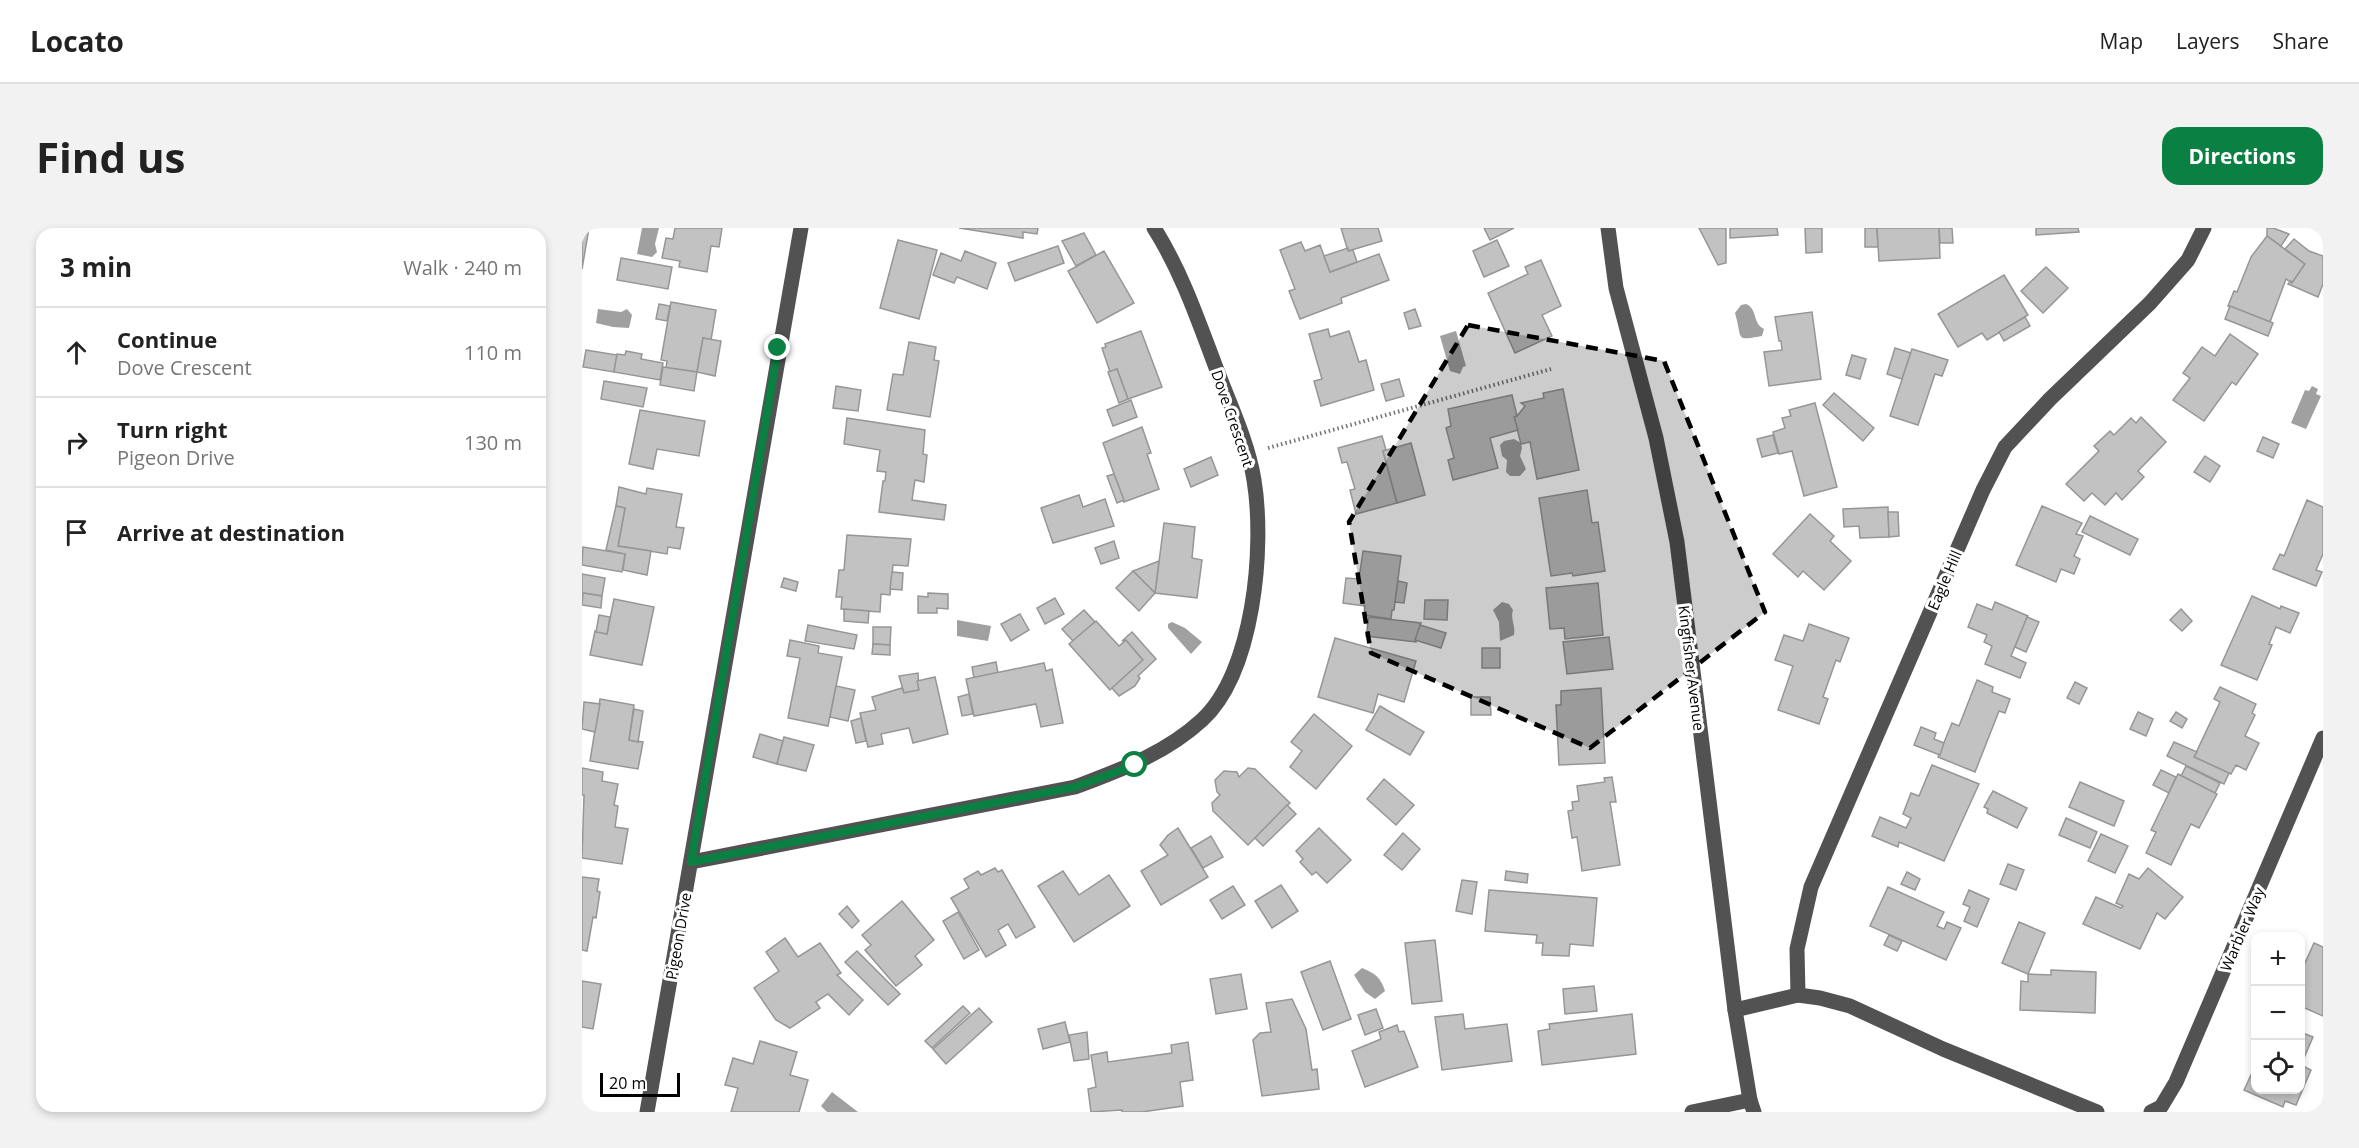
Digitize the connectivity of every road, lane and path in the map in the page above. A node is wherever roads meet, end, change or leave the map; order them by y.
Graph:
1 (801, 228) edge
2 (1154, 228) edge
3 (1608, 228) edge
4 (2204, 228) edge
5 (1551, 369) dead end
6 (1247, 454) junction
7 (2323, 738) edge
8 (691, 862) junction
9 (1798, 995) junction
10 (1735, 1010) junction
11 (1752, 1106) edge
12 (647, 1112) edge
13 (1692, 1112) edge
14 (2097, 1112) edge
15 (2151, 1112) edge

1 - 8 street, Pigeon Drive
2 - 6 street, Dove Crescent
3 - 10 street, Kingfisher Avenue
4 - 9 street, Eagle Hill
5 - 6 path
6 - 8 street, Dove Crescent
7 - 15 street, Warbler Way
8 - 12 street, Pigeon Drive
9 - 10 street
9 - 14 street
10 - 11 street, Kingfisher Avenue
11 - 13 street

